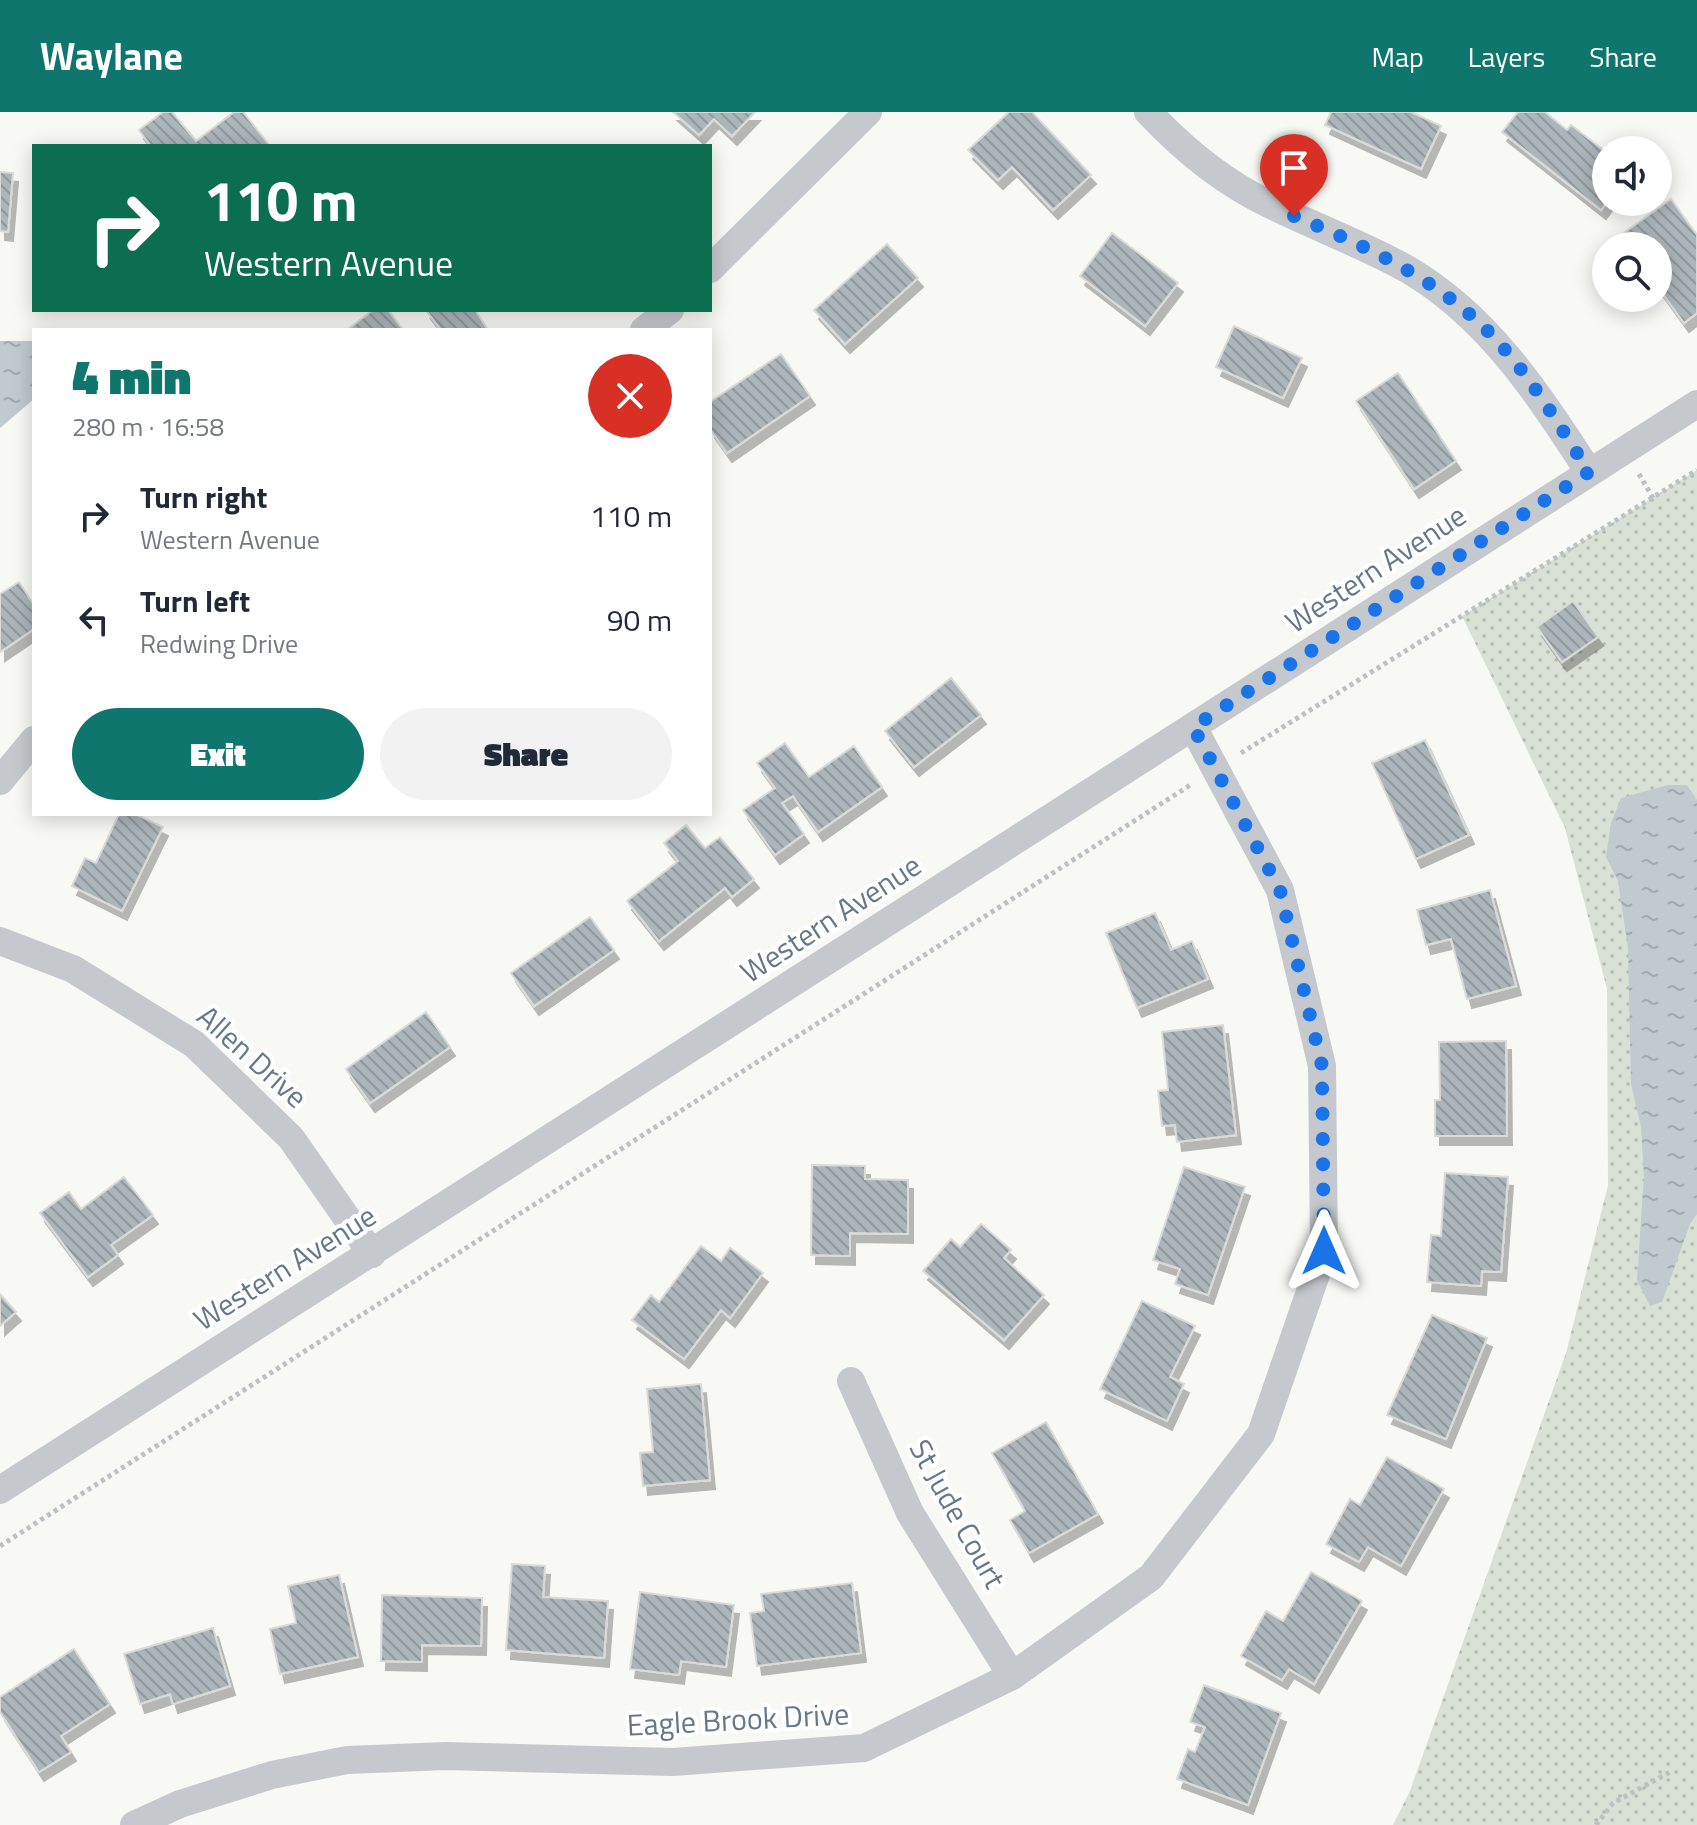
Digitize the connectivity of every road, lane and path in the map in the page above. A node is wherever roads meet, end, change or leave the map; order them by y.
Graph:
1 (868, 112) edge
2 (1148, 112) edge
3 (712, 267) edge
4 (667, 312) edge
5 (647, 328) edge
6 (1697, 404) edge
7 (1697, 470) edge
8 (1589, 472) junction
9 (1193, 727) junction
10 (32, 742) edge
11 (1215, 769) junction
12 (0, 781) edge
13 (0, 941) edge
14 (372, 1254) junction
15 (851, 1381) dead end
16 (0, 1490) edge
17 (0, 1546) edge
18 (1012, 1676) junction
19 (1672, 1771) dead end
20 (134, 1825) edge
21 (1596, 1825) edge

1 - 3 street
2 - 8 street
4 - 5 street
6 - 8 street, Western Avenue
7 - 11 path
8 - 9 street, Western Avenue
9 - 11 street, Eagle Brook Drive
9 - 14 street, Western Avenue
10 - 12 street
11 - 17 path
11 - 18 street, Eagle Brook Drive
13 - 14 street, Allen Drive
14 - 16 street, Western Avenue
15 - 18 street, St Jude Court
18 - 20 street, Eagle Brook Drive
19 - 21 path

